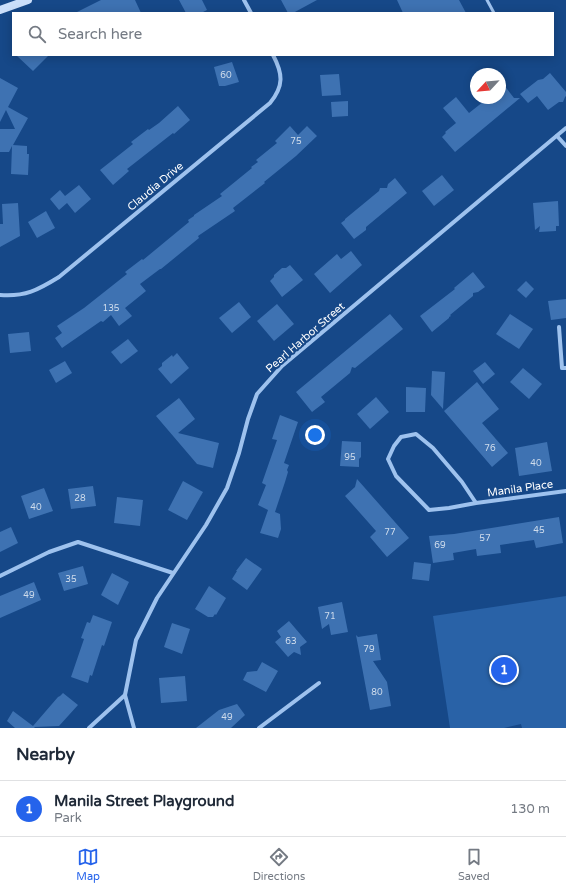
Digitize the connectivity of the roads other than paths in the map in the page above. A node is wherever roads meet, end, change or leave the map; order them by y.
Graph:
1 (28, 0) edge
2 (244, 0) edge
3 (487, 0) edge
4 (0, 10) edge
5 (250, 12) edge
6 (493, 12) edge
7 (274, 56) edge
8 (566, 128) edge
9 (557, 136) junction
10 (566, 146) edge
11 (0, 295) edge
12 (559, 327) dead end
13 (566, 368) edge
14 (566, 491) edge
15 (476, 503) junction
16 (173, 573) junction
17 (0, 576) edge
18 (319, 683) dead end
19 (125, 695) junction
20 (89, 728) edge
21 (134, 728) edge
22 (259, 728) edge

1 - 4 street
2 - 5 street
3 - 6 lane
7 - 11 street, Claudia Drive
8 - 9 street, Pearl Harbor Street
9 - 10 street
9 - 16 street, Pearl Harbor Street
12 - 13 street
14 - 15 street, Manila Place
15 - 15 street, Manila Place
16 - 17 street
16 - 19 street, Pearl Harbor Street
18 - 22 street
19 - 20 street
19 - 21 street

